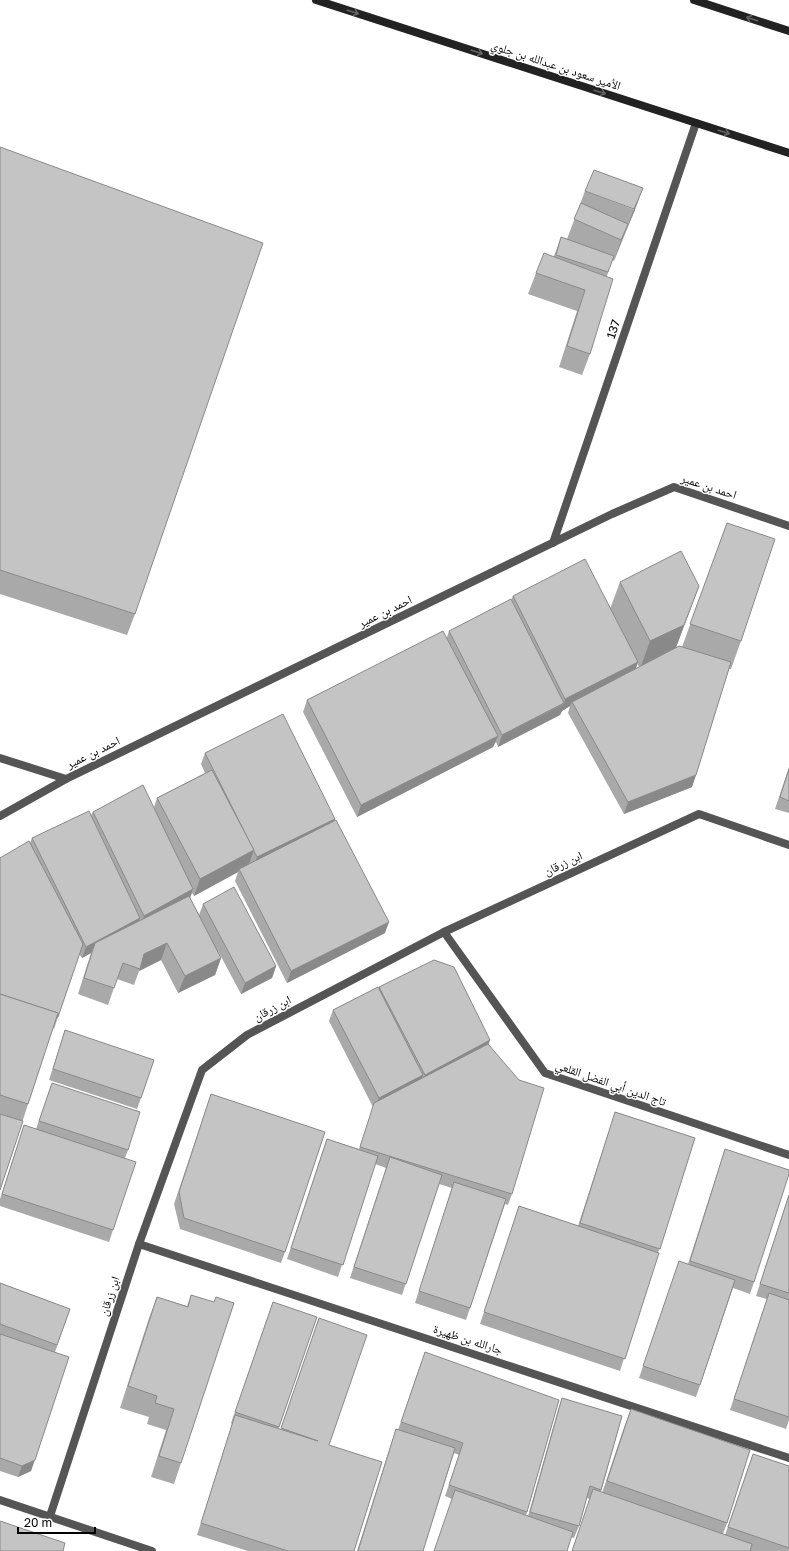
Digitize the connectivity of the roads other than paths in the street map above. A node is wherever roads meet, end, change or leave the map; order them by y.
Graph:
1 (316, 0) edge
2 (694, 0) edge
3 (789, 31) edge
4 (696, 123) junction
5 (789, 153) edge
6 (789, 526) edge
7 (553, 543) junction
8 (0, 758) edge
9 (66, 779) junction
10 (0, 816) edge
11 (789, 845) edge
12 (444, 932) junction
13 (789, 1155) edge
14 (139, 1244) junction
15 (789, 1458) edge
16 (0, 1500) edge
17 (50, 1516) junction
18 (152, 1551) edge

1 -> 4 main road, الأمير سعود بن عبدالله بن جلوي
3 -> 2 main road
4 -> 5 main road, الأمير سعود بن عبدالله بن جلوي
4 - 7 street, 137
6 - 7 street, احمد بن عمير
7 - 9 street, احمد بن عمير
8 - 9 street
9 - 10 street, احمد بن عمير
11 - 12 street, ابن زرقان
12 - 13 street, تاج الدين أبي الفضل القلعي
12 - 14 street, ابن زرقان
14 - 15 street, جارالله بن ظهيرة
14 - 17 street, ابن زرقان
16 - 17 street
17 - 18 street

